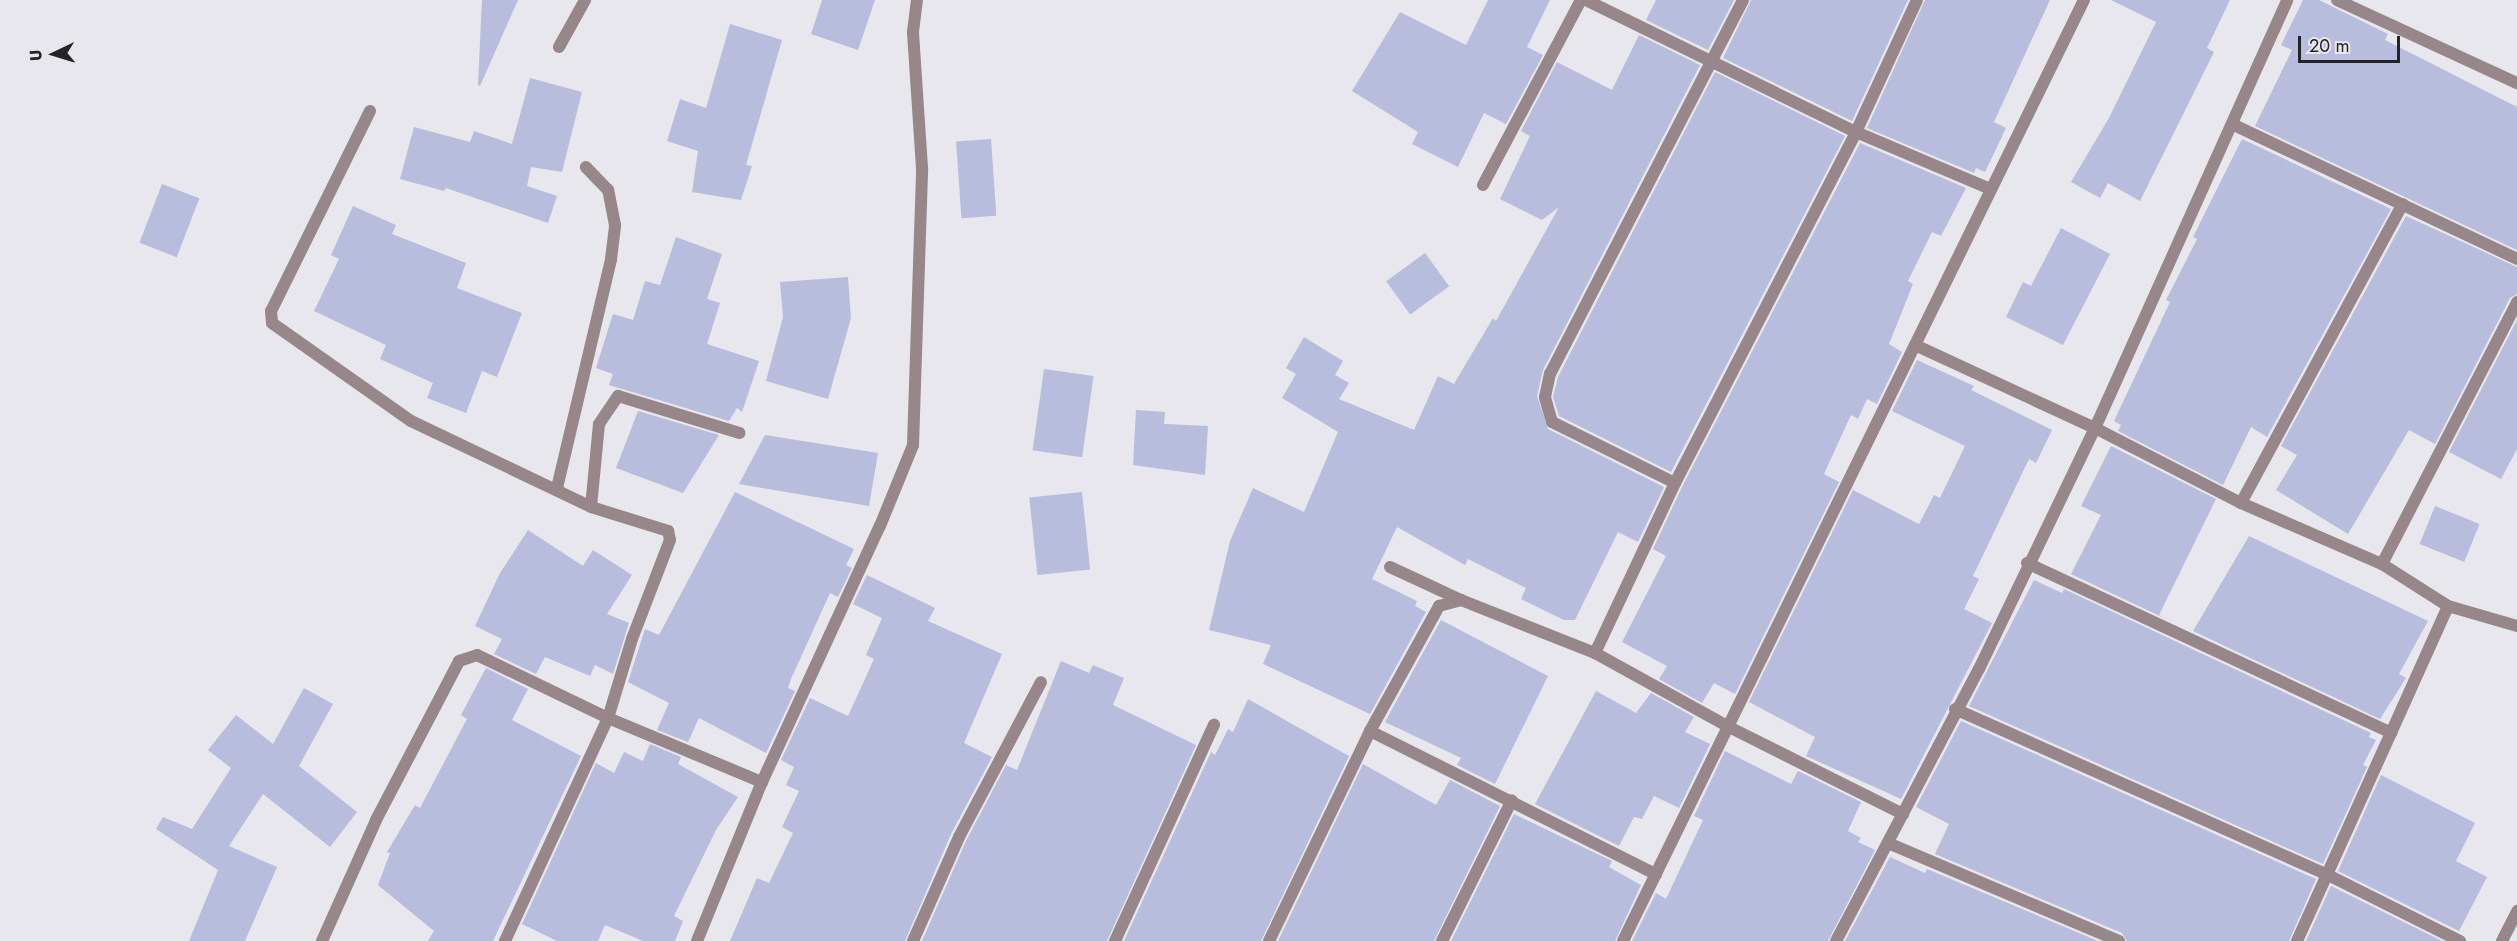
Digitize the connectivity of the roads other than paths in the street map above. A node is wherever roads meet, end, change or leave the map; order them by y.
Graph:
1 (585, 0) edge
2 (917, 0) edge
3 (1581, 0) edge
4 (1586, 0) edge
5 (1743, 0) edge
6 (1917, 0) edge
7 (2084, 0) edge
8 (2287, 0) edge
9 (2337, 0) edge
10 (559, 47) dead end
11 (1709, 62) junction
12 (2517, 83) edge
13 (370, 111) dead end
14 (2234, 125) junction
15 (1856, 132) junction
16 (586, 167) dead end
17 (1483, 185) dead end
18 (1990, 189) junction
19 (2403, 204) junction
20 (2517, 259) edge
21 (2517, 302) edge
22 (1915, 345) junction
23 (2095, 428) junction
24 (740, 433) dead end
25 (1675, 483) junction
26 (557, 488) junction
27 (2241, 503) junction
28 (591, 507) junction
29 (2027, 563) junction
30 (2382, 564) junction
31 (1390, 567) dead end
32 (1461, 600) junction
33 (2448, 606) junction
34 (2517, 626) edge
35 (1595, 653) junction
36 (1041, 682) dead end
37 (1955, 709) junction
38 (608, 718) junction
39 (1214, 725) dead end
40 (1727, 726) junction
41 (1370, 731) junction
42 (2391, 733) junction
43 (762, 782) junction
44 (1512, 800) junction
45 (1903, 814) junction
46 (1888, 843) junction
47 (1656, 874) junction
48 (2326, 874) junction
49 (2517, 911) edge
50 (322, 941) edge
51 (505, 941) edge
52 (697, 941) edge
53 (913, 941) edge
54 (1115, 941) edge
55 (1269, 941) edge
56 (1442, 941) edge
57 (1623, 941) edge
58 (1836, 941) edge
59 (2119, 941) edge
60 (2297, 941) edge
61 (2460, 941) edge
62 (2502, 941) edge

1 - 10 street
2 - 43 street
3 - 17 street
4 - 11 street
5 - 11 street
6 - 15 street
7 - 18 street
8 - 14 street
9 - 12 street
11 - 15 street
11 - 25 street
13 - 26 street
14 - 19 street
14 - 23 street
15 - 18 street
15 - 25 street
16 - 26 street
18 - 22 street
19 - 20 street
19 - 27 street
21 - 30 street
22 - 23 street
22 - 40 street
23 - 27 street
23 - 29 street
24 - 28 street
25 - 35 street
26 - 28 street
27 - 30 street
28 - 38 street
29 - 37 street
29 - 42 street
30 - 33 street
31 - 32 street
32 - 35 street
32 - 41 street
33 - 34 street
33 - 42 street
35 - 40 street
36 - 53 street
37 - 45 street
37 - 48 street
38 - 43 street
38 - 50 street
38 - 51 street
39 - 54 street
40 - 45 street
40 - 47 street
41 - 44 street
41 - 55 street
42 - 48 street
43 - 52 street
44 - 47 street
44 - 56 street
45 - 46 street
46 - 58 street
46 - 59 street
47 - 57 street
48 - 60 street
48 - 61 street
49 - 62 street

